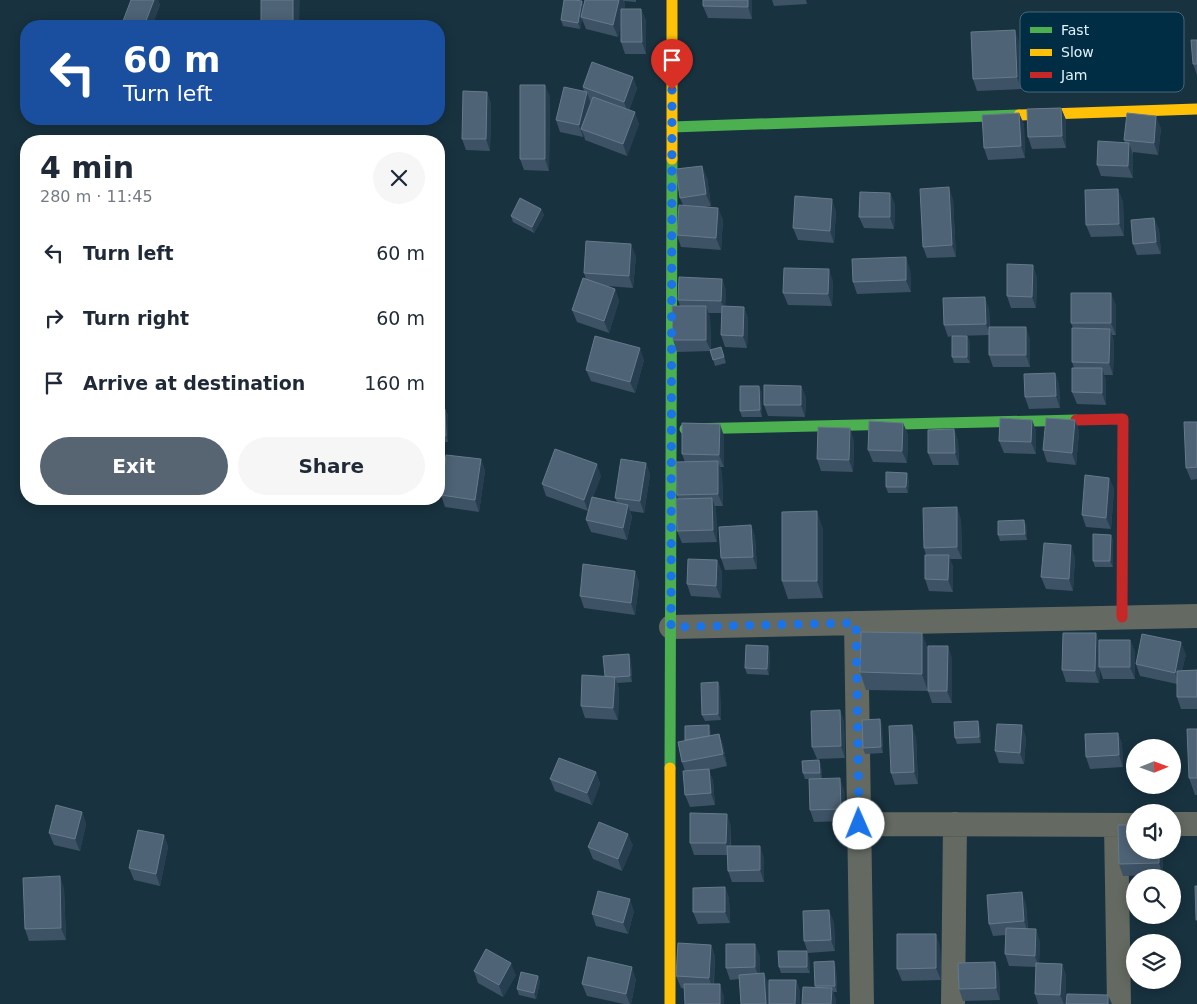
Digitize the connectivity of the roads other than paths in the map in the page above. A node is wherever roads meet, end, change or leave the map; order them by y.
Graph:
1 (672, 0) edge
2 (1197, 109) edge
3 (672, 126) junction
4 (671, 429) junction
5 (1197, 616) edge
6 (1122, 617) junction
7 (856, 623) junction
8 (671, 627) junction
9 (859, 824) junction
10 (955, 824) junction
11 (1181, 824) edge
12 (1197, 824) edge
13 (1125, 825) edge
14 (670, 1004) edge
15 (862, 1004) edge
16 (953, 1004) edge
17 (1119, 1004) edge

1 - 3 street
2 - 3 street
3 - 4 street
4 - 6 street
4 - 8 street
5 - 6 street
6 - 7 street
7 - 8 street
7 - 9 street
8 - 14 street
9 - 10 street
9 - 15 street
10 - 13 street
10 - 16 street
11 - 12 street
13 - 17 street

